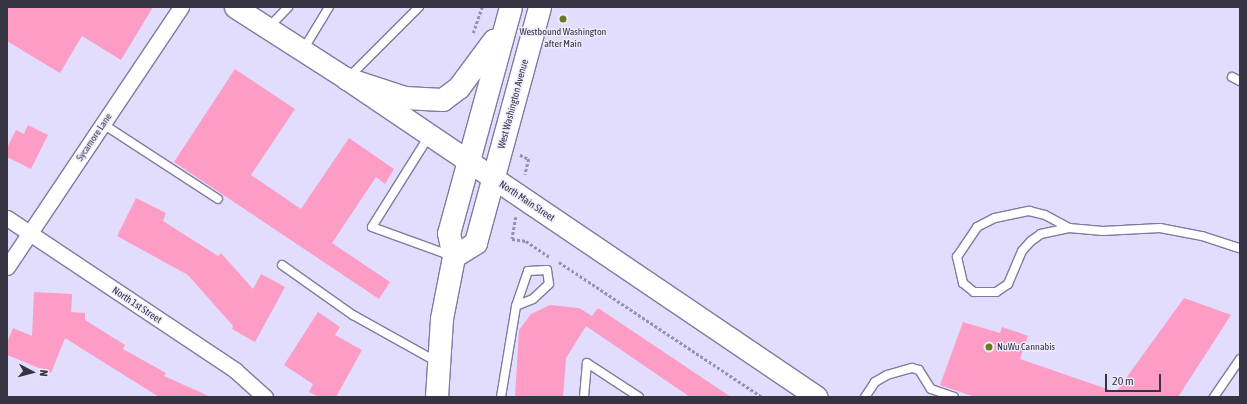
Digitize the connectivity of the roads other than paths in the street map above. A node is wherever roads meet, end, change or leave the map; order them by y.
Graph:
1 (181, 7) edge
2 (235, 7) edge
3 (288, 7) edge
4 (328, 7) edge
5 (419, 7) edge
6 (540, 7) edge
7 (508, 15) edge
8 (268, 28) junction
9 (303, 51) junction
10 (347, 79) junction
11 (103, 124) junction
12 (429, 135) junction
13 (468, 161) junction
14 (493, 178) junction
15 (218, 199) dead end
16 (7, 218) edge
17 (1069, 228) junction
18 (30, 233) junction
19 (1240, 248) edge
20 (454, 257) junction
21 (282, 265) dead end
22 (7, 267) edge
23 (516, 306) junction
24 (1240, 358) edge
25 (439, 363) junction
26 (933, 393) edge
27 (265, 397) edge
28 (437, 397) edge
29 (501, 397) edge
30 (584, 397) edge
31 (639, 397) edge
32 (817, 397) edge
33 (865, 397) edge
34 (954, 397) edge
35 (1214, 397) edge

1 - 11 street, Sycamore Lane
2 - 8 main road, North Main Street
3 - 8 lane
4 - 9 lane
5 - 10 lane
6 - 14 main road, West Washington Avenue
7 - 10 main road
7 - 13 main road
8 - 9 main road, North Main Street
9 - 10 main road, North Main Street
10 - 12 main road, North Main Street
11 - 15 lane
11 - 18 street, Sycamore Lane
12 - 13 main road, North Main Street
12 - 20 lane
13 - 14 main road, North Main Street
13 - 20 main road
14 - 20 main road, West Washington Avenue
14 - 32 main road, North Main Street
16 - 18 street, North 1st Street
17 - 17 lane
17 - 19 lane
18 - 22 street, Sycamore Lane
18 - 27 street, North 1st Street
20 - 25 main road
21 - 25 lane
23 - 23 lane
23 - 29 lane
24 - 35 lane
25 - 28 main road
26 - 33 lane
26 - 34 lane
30 - 31 lane

